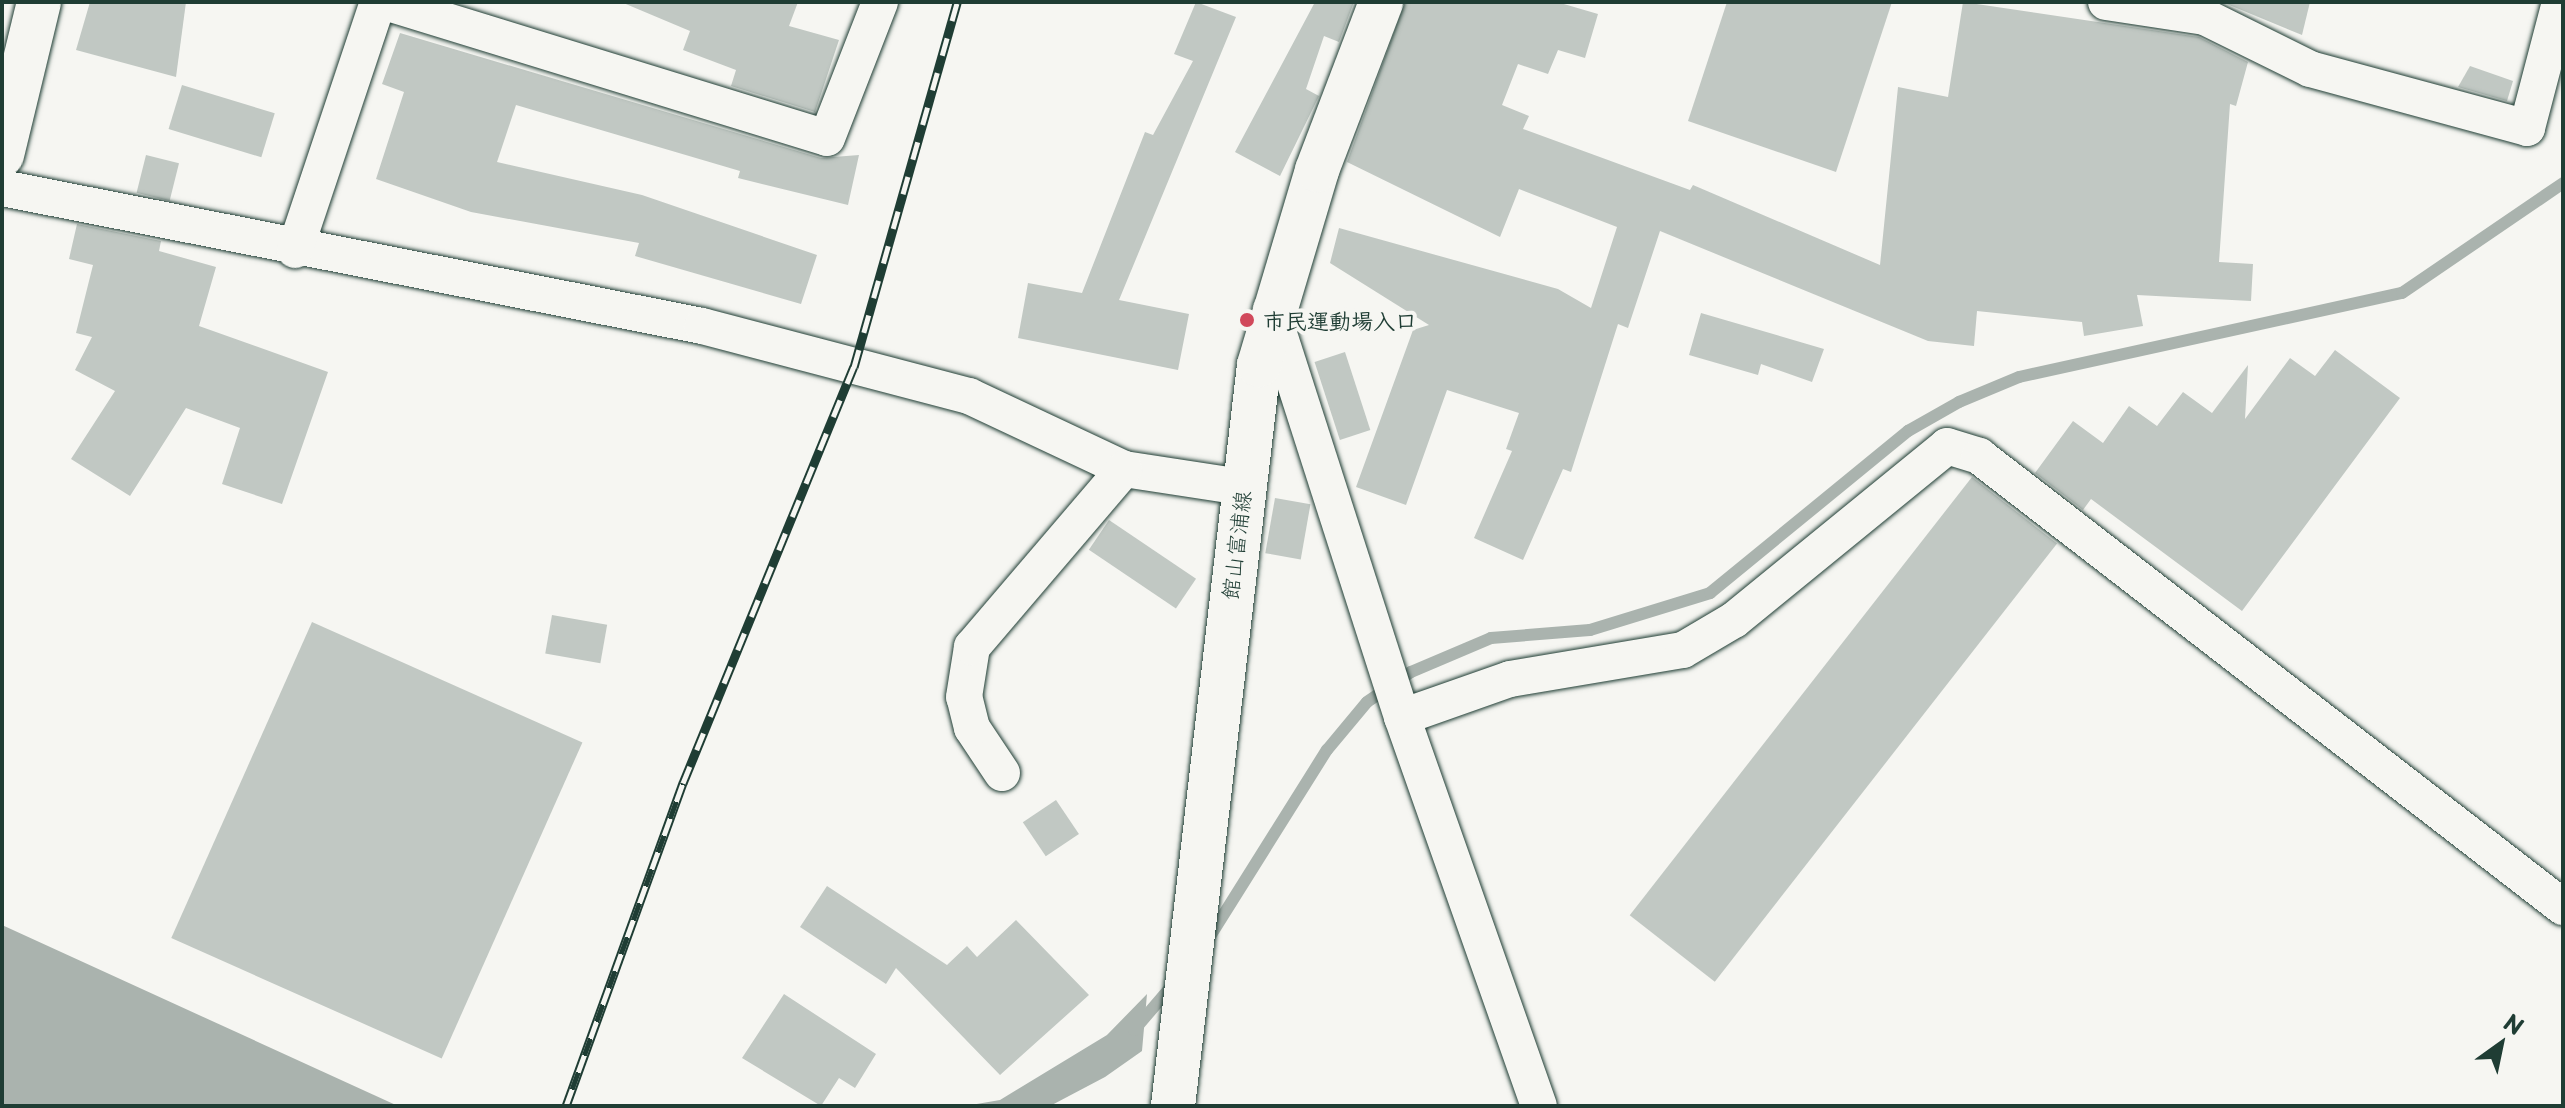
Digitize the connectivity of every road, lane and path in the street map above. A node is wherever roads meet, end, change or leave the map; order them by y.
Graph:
1 (39, 2) edge
2 (378, 2) edge
3 (385, 2) edge
4 (880, 2) edge
5 (1381, 2) edge
6 (2106, 2) edge
7 (2560, 2) edge
8 (2, 155) edge
9 (2, 188) edge
10 (295, 250) junction
11 (1271, 309) junction
12 (1124, 469) junction
13 (1242, 487) junction
14 (1399, 707) junction
15 (1002, 773) dead end
16 (2563, 907) edge
17 (1173, 1106) edge
18 (1539, 1106) edge

1 - 8 main road
2 - 10 street
3 - 4 street
5 - 11 main road, 館山富浦線
6 - 7 street
9 - 10 street
10 - 12 street
11 - 13 main road, 館山富浦線
11 - 14 street
12 - 13 street
12 - 15 street
13 - 17 main road, 館山富浦線
14 - 16 street
14 - 18 street

